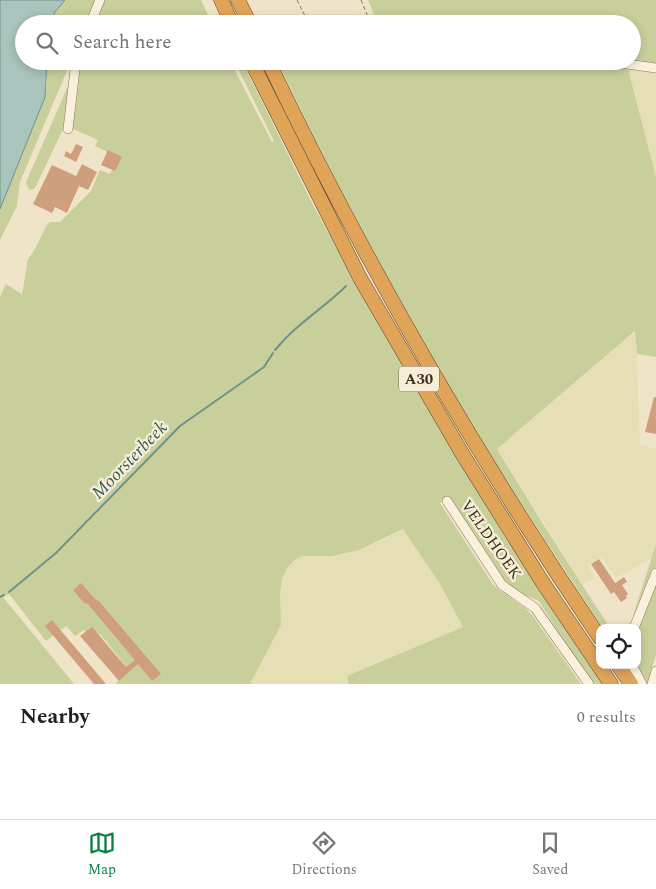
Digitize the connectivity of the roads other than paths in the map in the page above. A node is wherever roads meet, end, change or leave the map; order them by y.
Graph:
1 (100, 0) edge
2 (221, 0) edge
3 (238, 0) edge
4 (94, 15) edge
5 (228, 15) edge
6 (246, 15) edge
7 (641, 66) edge
8 (656, 68) edge
9 (75, 70) edge
10 (256, 70) edge
11 (272, 70) edge
12 (68, 129) dead end
13 (447, 501) dead end
14 (656, 573) edge
15 (636, 624) edge
16 (596, 632) edge
17 (621, 669) edge
18 (634, 669) edge
19 (589, 684) edge
20 (611, 684) edge
21 (631, 684) edge
22 (642, 684) edge

1 - 4 street
2 - 5 highway
3 - 6 highway
7 - 8 street
9 - 12 street
10 - 20 highway, A30
11 - 16 highway, A30
13 - 19 street, VELDHOEK
14 - 15 street
17 - 21 highway
18 - 22 street

